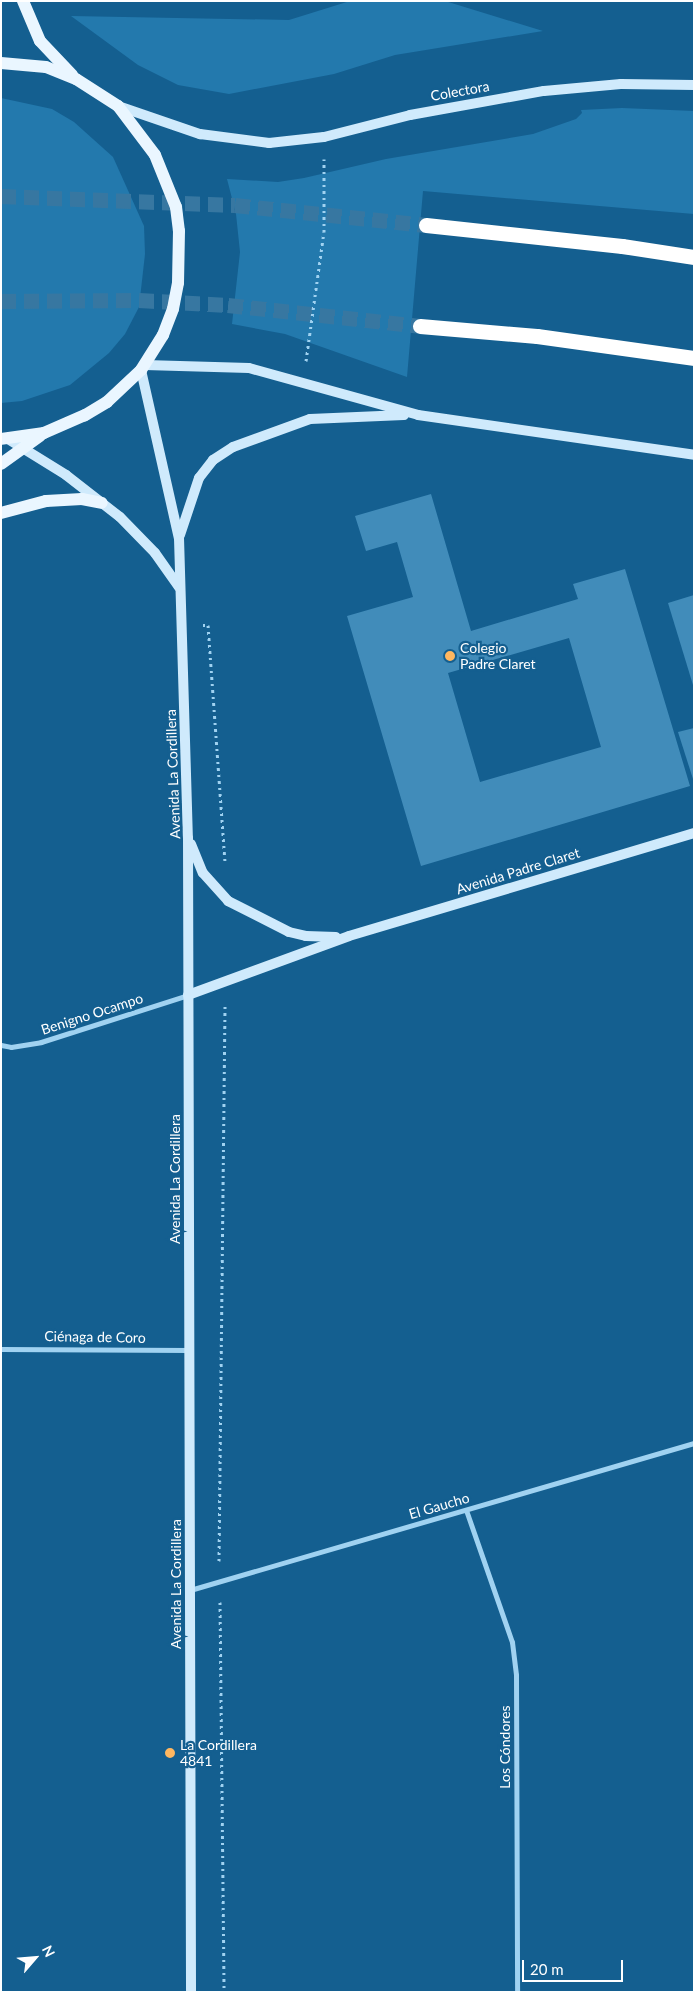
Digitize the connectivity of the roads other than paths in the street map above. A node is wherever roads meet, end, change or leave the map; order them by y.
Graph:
1 (23, 1) edge
2 (1, 64) edge
3 (76, 79) junction
4 (694, 84) edge
5 (118, 106) junction
6 (426, 226) tunnel mouth
7 (694, 257) edge
8 (420, 326) tunnel mouth
9 (694, 358) edge
10 (143, 368) junction
11 (418, 414) junction
12 (44, 433) junction
13 (4, 439) edge
14 (23, 447) junction
15 (694, 455) edge
16 (1, 464) edge
17 (102, 503) junction
18 (1, 513) edge
19 (179, 538) junction
20 (179, 587) junction
21 (694, 833) edge
22 (188, 838) junction
23 (349, 936) junction
24 (188, 995) junction
25 (1, 1045) edge
26 (1, 1349) edge
27 (189, 1350) junction
28 (694, 1443) edge
29 (466, 1510) junction
30 (190, 1590) junction
31 (191, 1992) edge
32 (517, 1992) edge

1 - 3 main road
2 - 3 main road
3 - 5 main road
4 - 5 main road, Colectora
5 - 10 main road
6 - 7 highway
8 - 9 highway
10 - 11 main road
10 - 12 main road
10 - 19 main road, Avenida La Cordillera
11 - 15 main road
11 - 19 main road
12 - 13 main road
12 - 14 main road
13 - 14 main road
14 - 16 main road
14 - 17 main road
17 - 18 main road
17 - 20 main road
19 - 20 main road, Avenida La Cordillera
20 - 22 main road, Avenida La Cordillera
21 - 23 main road, Avenida Padre Claret
22 - 23 main road, Avenida Padre Claret
22 - 24 main road, Avenida La Cordillera
23 - 24 main road, Avenida Padre Claret
24 - 25 street, Benigno Ocampo
24 - 27 main road, Avenida La Cordillera
26 - 27 street, Ciénaga de Coro
27 - 30 main road, Avenida La Cordillera
28 - 29 street, El Gaucho
29 - 30 street, El Gaucho
29 - 32 street, Los Cóndores
30 - 31 main road, Avenida La Cordillera

